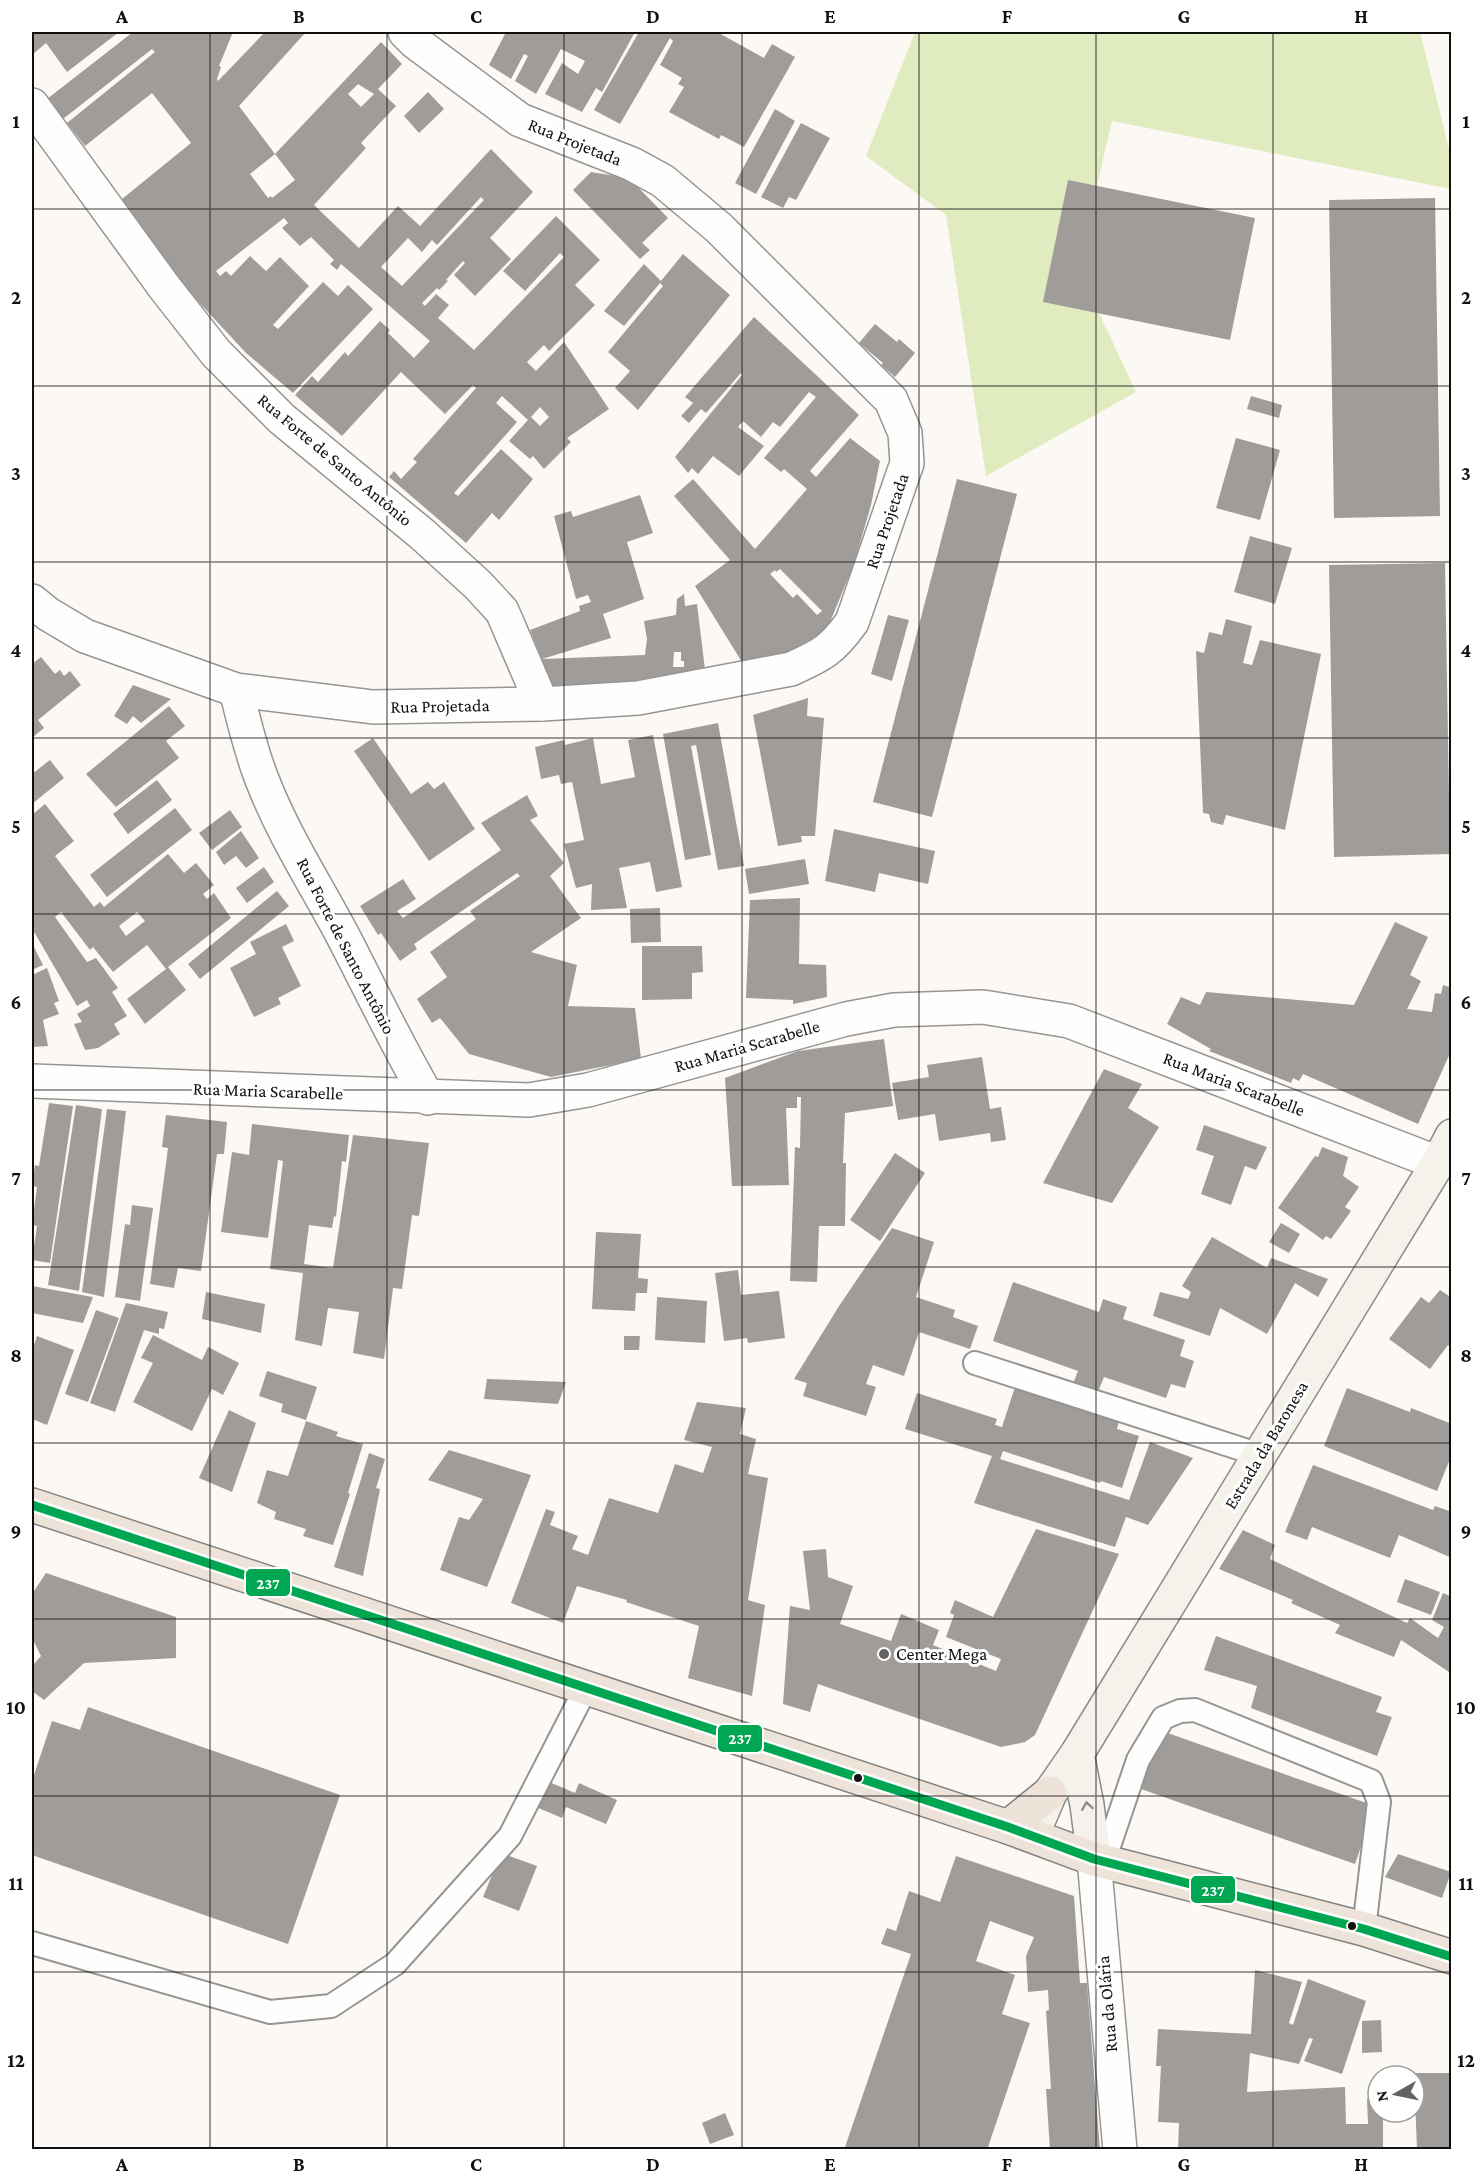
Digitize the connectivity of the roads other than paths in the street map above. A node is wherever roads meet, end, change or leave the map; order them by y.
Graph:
1 (405, 32) edge
2 (32, 105) edge
3 (32, 602) edge
4 (236, 690) junction
5 (542, 704) junction
6 (32, 1081) edge
7 (428, 1098) junction
8 (1445, 1149) edge
9 (975, 1363) dead end
10 (1260, 1455) junction
11 (32, 1505) edge
12 (586, 1688) junction
13 (1077, 1754) junction
14 (1020, 1832) junction
15 (1099, 1860) junction
16 (1364, 1929) junction
17 (32, 1943) edge
18 (1451, 1955) edge
19 (1120, 2150) edge

1 - 5 street, Rua Projetada
2 - 5 street, Rua Forte de Santo Antônio
3 - 4 street, Rua Projetada
4 - 5 street, Rua Projetada
4 - 7 street, Rua Forte de Santo Antônio
6 - 7 street, Rua Maria Scarabelle
7 - 8 street, Rua Maria Scarabelle
8 - 10 main road, Estrada da Baronesa
9 - 10 lane
10 - 13 main road, Estrada da Baronesa
11 - 12 main road
12 - 14 main road
12 - 17 lane
13 - 14 main road, Estrada da Baronesa
15 -> 13 main road
14 - 15 main road
15 - 16 main road
15 - 16 lane
15 - 19 street, Rua da Olária
16 - 18 main road

